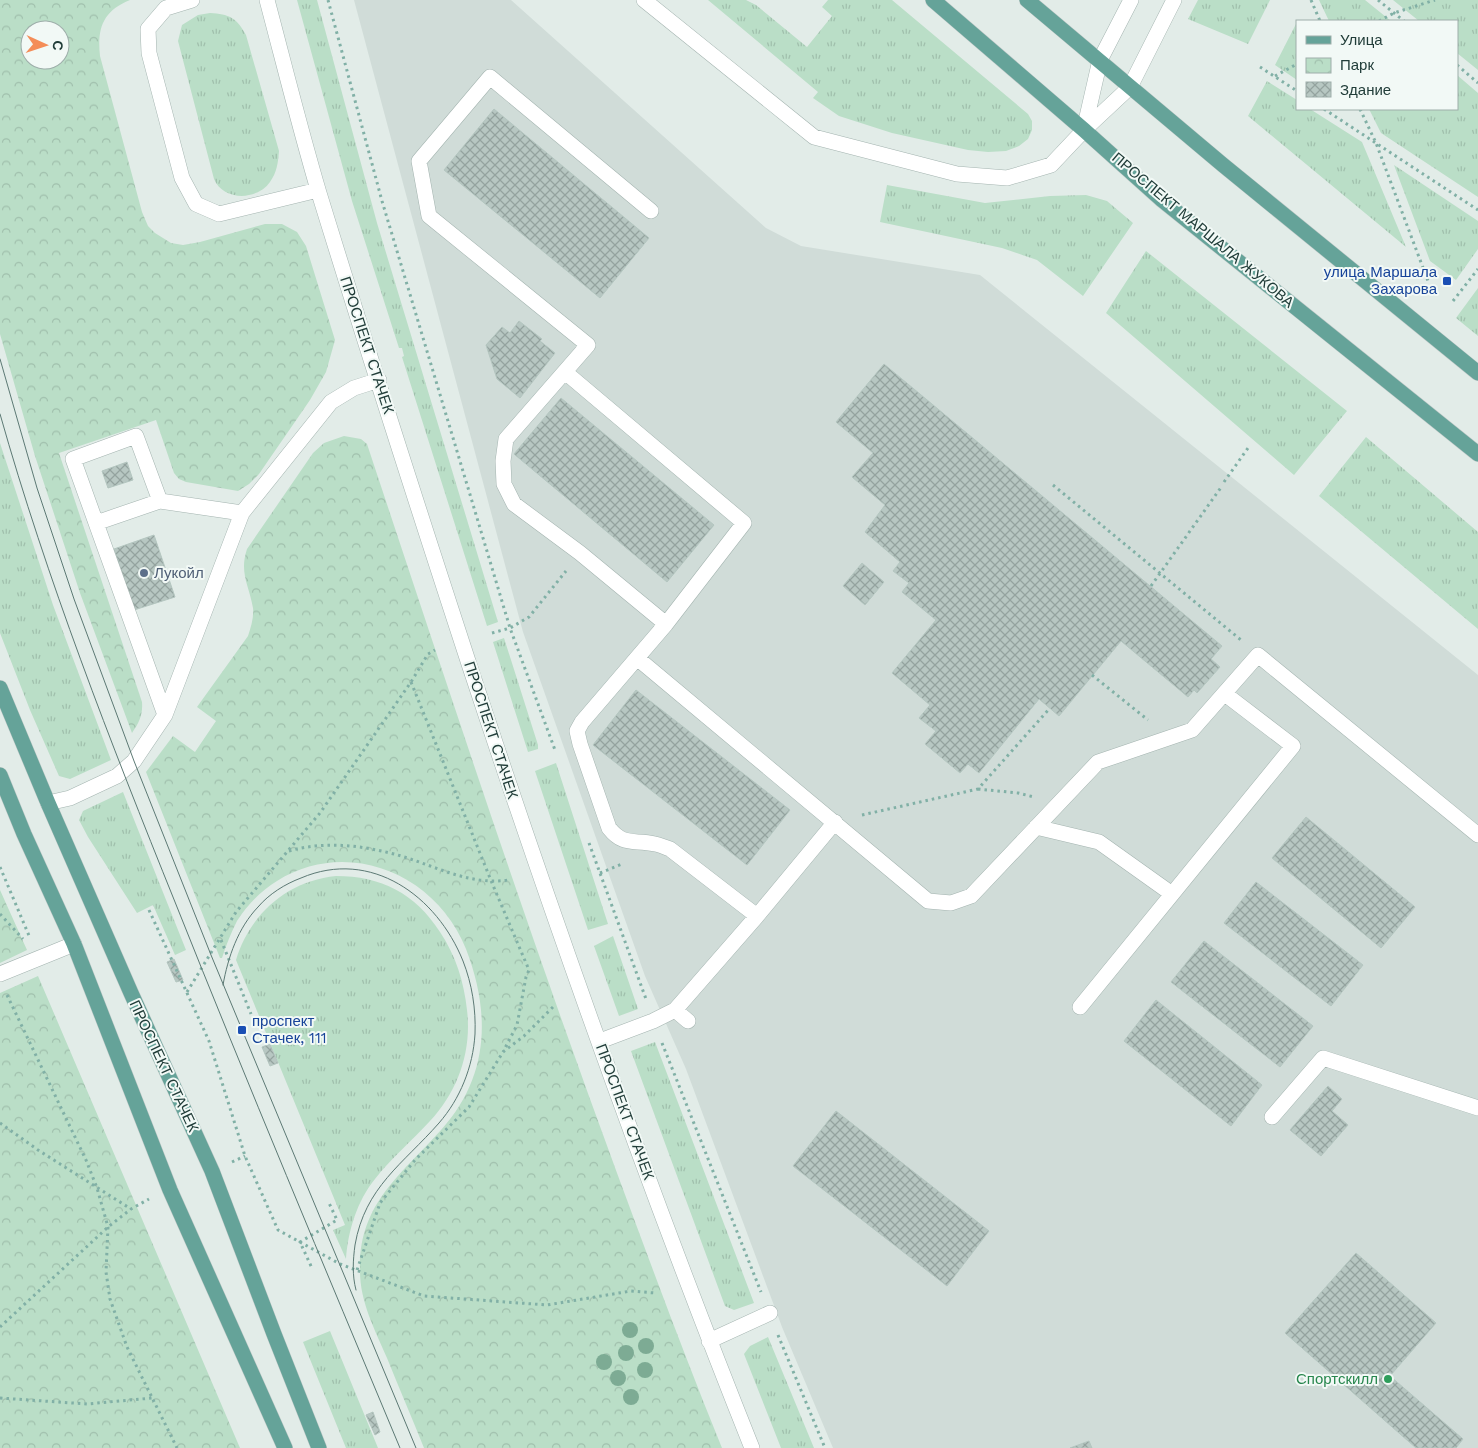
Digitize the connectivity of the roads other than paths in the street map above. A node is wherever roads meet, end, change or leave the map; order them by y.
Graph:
1 (192, 0) edge
2 (267, 0) edge
3 (644, 0) edge
4 (933, 0) edge
5 (1027, 0) edge
6 (1131, 0) edge
7 (1174, 0) edge
8 (1100, 60) junction
9 (1130, 87) junction
10 (1084, 130) junction
11 (318, 190) junction
12 (651, 211) dead end
13 (565, 372) junction
14 (1478, 373) edge
15 (378, 380) junction
16 (1478, 454) edge
17 (160, 502) junction
18 (242, 513) junction
19 (96, 523) junction
20 (666, 624) junction
21 (637, 658) junction
22 (0, 688) edge
23 (1225, 694) junction
24 (165, 715) junction
25 (0, 776) edge
26 (48, 803) junction
27 (835, 822) junction
28 (1036, 827) junction
29 (1478, 835) edge
30 (1172, 894) junction
31 (757, 916) junction
32 (74, 944) junction
33 (0, 974) edge
34 (1080, 1007) dead end
35 (674, 1010) junction
36 (688, 1022) dead end
37 (600, 1041) junction
38 (1478, 1108) edge
39 (1272, 1117) dead end
40 (770, 1314) dead end
41 (709, 1341) junction
42 (285, 1448) edge
43 (319, 1448) edge
44 (752, 1448) edge

1 - 11 street
2 - 11 street, ПРОСПЕКТ СТАЧЕК
3 - 10 street
4 - 10 main road, ПРОСПЕКТ МАРШАЛА ЖУКОВА
5 - 8 main road
6 - 8 street
7 - 9 street
8 - 9 main road
8 - 10 street
9 - 10 street
9 - 14 main road
10 - 16 main road, ПРОСПЕКТ МАРШАЛА ЖУКОВА
11 - 15 street, ПРОСПЕКТ СТАЧЕК
12 - 13 street
13 - 20 street
13 - 20 street
15 - 18 street
15 - 37 street, ПРОСПЕКТ СТАЧЕК
17 - 18 street
17 - 19 street
17 - 19 street
18 - 24 street
19 - 24 street
20 - 21 street
21 - 27 street
21 - 31 street
22 - 26 main road, ПРОСПЕКТ СТАЧЕК
23 - 28 street
23 - 29 street
23 - 30 street
24 - 26 street
25 - 32 main road
26 - 43 main road, ПРОСПЕКТ СТАЧЕК
27 - 28 street
27 - 31 street
28 - 30 street
30 - 34 street
31 - 35 street
32 - 33 street
32 - 42 main road
35 - 36 street
35 - 37 street
37 - 41 street, ПРОСПЕКТ СТАЧЕК
38 - 39 street
40 - 41 street
41 - 44 street, ПРОСПЕКТ СТАЧЕК

